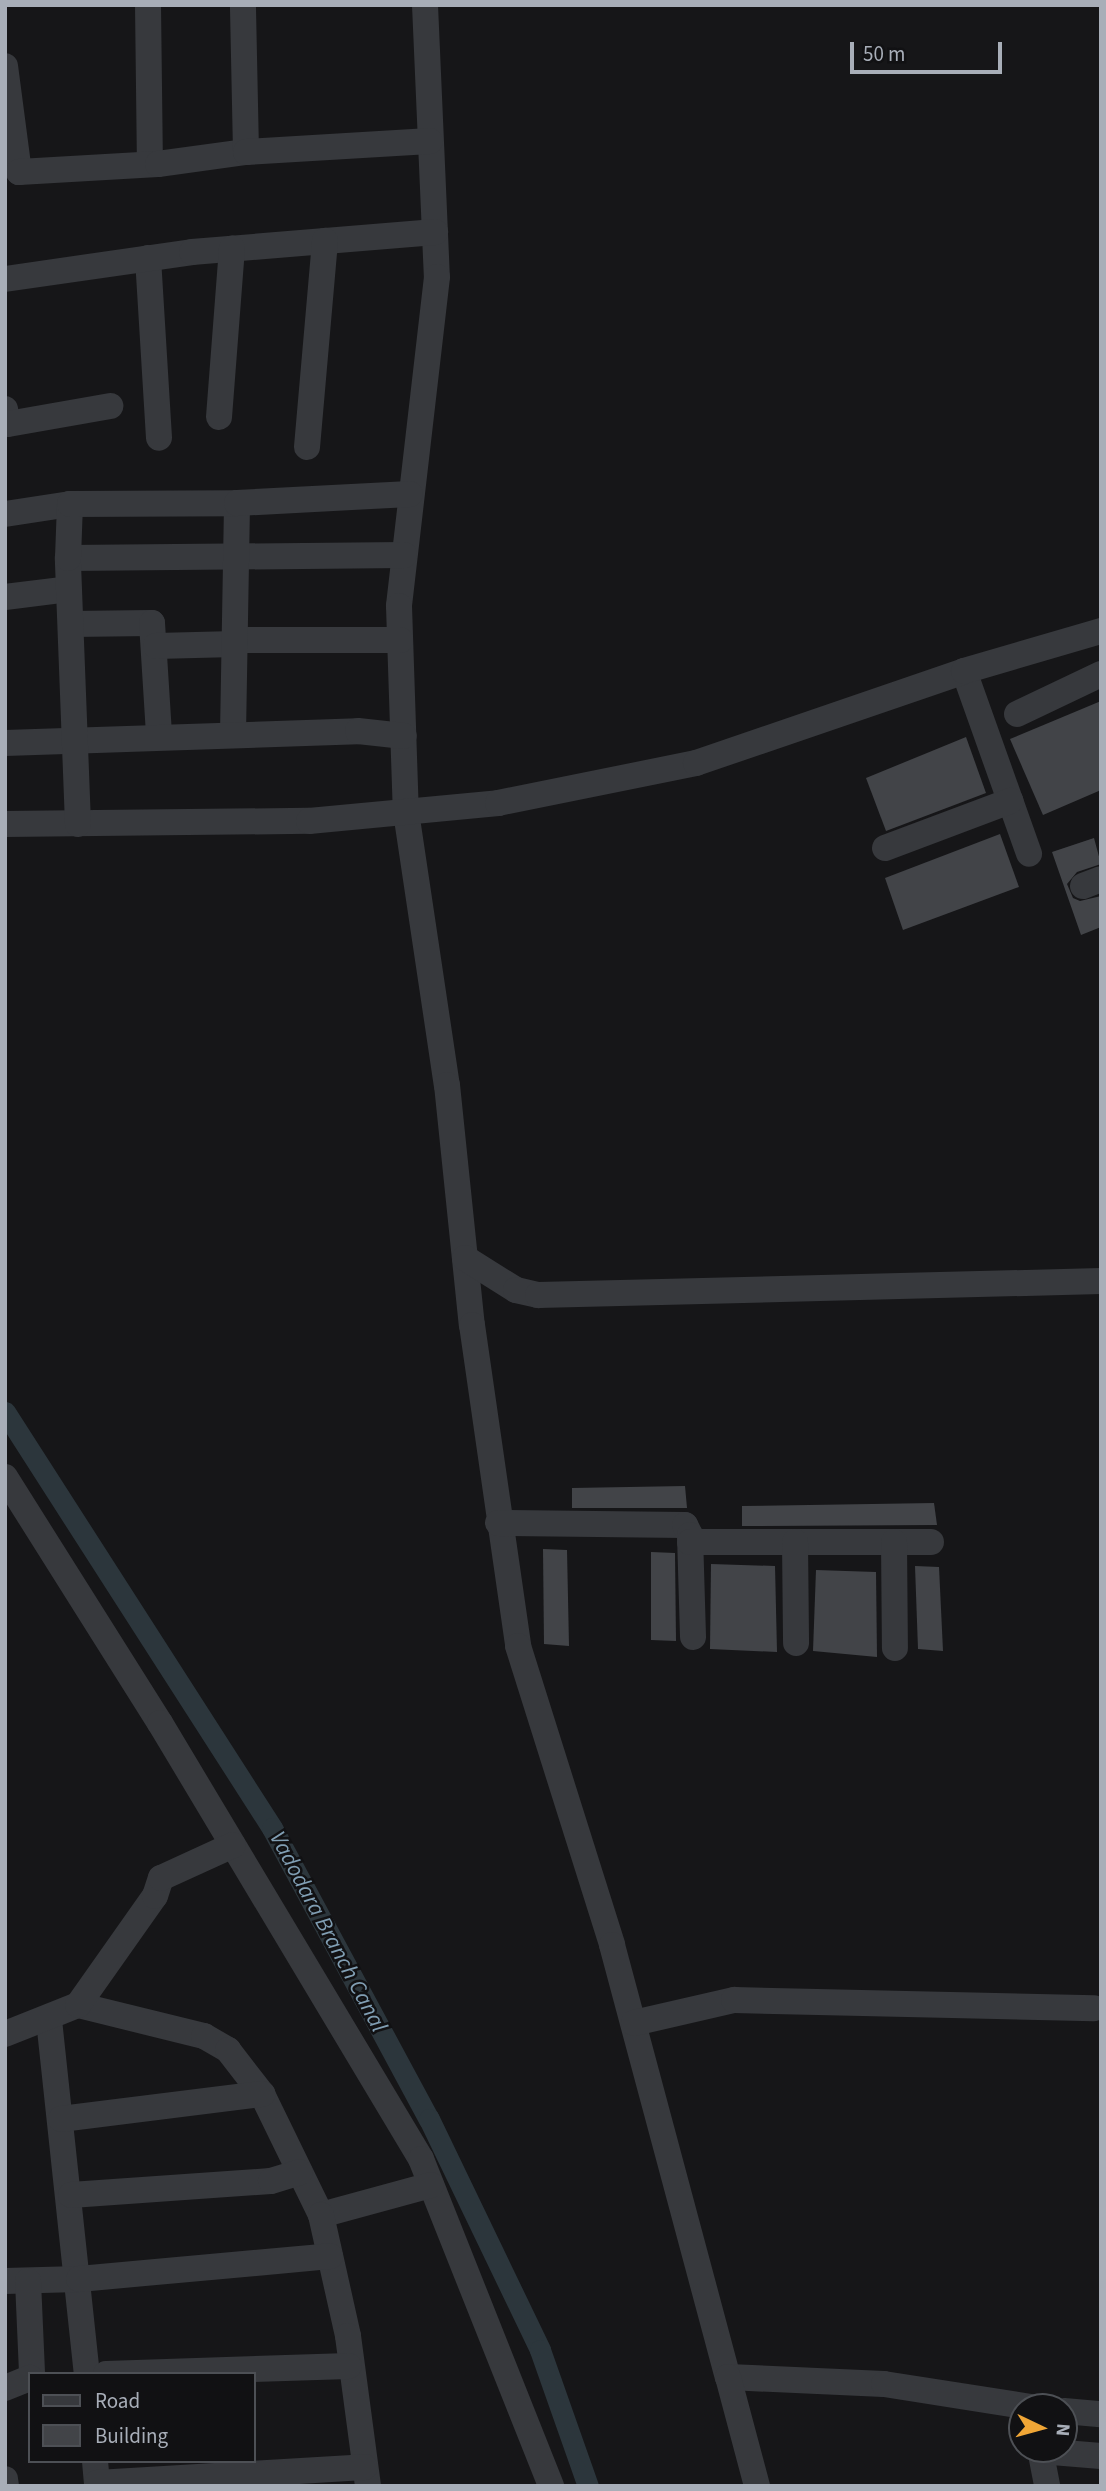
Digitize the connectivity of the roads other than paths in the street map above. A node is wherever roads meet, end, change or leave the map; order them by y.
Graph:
1 (148, 5) edge
2 (243, 5) edge
3 (425, 5) edge
4 (5, 66) edge
5 (430, 141) junction
6 (246, 152) junction
7 (150, 164) junction
8 (435, 232) junction
9 (325, 241) junction
10 (232, 249) junction
11 (148, 258) junction
12 (5, 279) edge
13 (110, 406) dead end
14 (219, 417) dead end
15 (6, 419) edge
16 (159, 438) dead end
17 (307, 447) dead end
18 (410, 494) junction
19 (237, 503) junction
20 (70, 504) junction
21 (5, 514) edge
22 (404, 555) junction
23 (68, 558) junction
24 (236, 559) junction
25 (69, 589) junction
26 (5, 597) edge
27 (71, 624) junction
28 (1101, 631) edge
29 (400, 640) junction
30 (235, 642) junction
31 (156, 646) junction
32 (964, 671) junction
33 (1101, 674) edge
34 (1017, 714) dead end
35 (233, 734) junction
36 (159, 735) junction
37 (404, 736) junction
38 (78, 739) junction
39 (5, 744) edge
40 (1010, 801) junction
41 (406, 812) junction
42 (5, 824) edge
43 (78, 824) junction
44 (885, 848) dead end
45 (1029, 854) dead end
46 (465, 1258) junction
47 (1101, 1281) edge
48 (5, 1477) edge
49 (498, 1523) junction
50 (690, 1542) junction
51 (795, 1542) junction
52 (894, 1542) junction
53 (931, 1542) dead end
54 (693, 1637) dead end
55 (796, 1643) dead end
56 (895, 1648) dead end
57 (233, 1845) junction
58 (78, 2005) junction
59 (1094, 2008) dead end
60 (49, 2020) junction
61 (634, 2023) junction
62 (5, 2034) edge
63 (262, 2094) junction
64 (61, 2119) junction
65 (300, 2172) junction
66 (431, 2185) junction
67 (71, 2196) junction
68 (321, 2215) junction
69 (330, 2256) junction
70 (79, 2279) junction
71 (17, 2281) edge
72 (349, 2366) junction
73 (30, 2372) edge
74 (87, 2372) edge
75 (167, 2372) edge
76 (28, 2377) edge
77 (729, 2377) junction
78 (5, 2388) edge
79 (1008, 2403) edge
80 (1078, 2412) edge
81 (1101, 2414) edge
82 (1078, 2454) edge
83 (1101, 2456) edge
84 (1043, 2463) edge
85 (366, 2476) edge
86 (97, 2477) edge
87 (5, 2479) edge
88 (6, 2486) edge
89 (551, 2486) edge
90 (757, 2486) edge
91 (1047, 2486) edge

1 - 7 street
2 - 6 street
3 - 5 street
4 - 7 street
5 - 6 street
5 - 8 street
6 - 7 street
8 - 9 street
8 - 18 street
9 - 10 street
9 - 17 street
10 - 11 street
10 - 14 street
11 - 12 street
11 - 16 street
13 - 15 street
18 - 19 street
18 - 22 street
19 - 20 street
19 - 24 street
20 - 21 street
20 - 23 street
22 - 24 street
22 - 29 street
23 - 24 street
23 - 25 street
24 - 30 street
25 - 26 street
25 - 27 street
27 - 31 street
27 - 38 street
28 - 32 street
29 - 30 street
29 - 37 street
30 - 31 street
30 - 35 street
31 - 36 street
32 - 40 street
32 - 41 street
33 - 34 street
35 - 36 street
35 - 37 street
36 - 38 street
37 - 41 street
38 - 39 street
38 - 43 street
40 - 44 street
40 - 45 street
41 - 43 street
41 - 46 street
42 - 43 street
46 - 47 street
46 - 49 street
48 - 57 street
49 - 50 street
49 - 61 street
50 - 51 street
50 - 54 street
51 - 52 street
51 - 55 street
52 - 53 street
52 - 56 street
57 - 58 street
57 - 66 street
58 - 60 street
58 - 63 street
59 - 61 street
60 - 62 street
60 - 64 street
61 - 77 street
63 - 64 street
63 - 65 street
64 - 67 street
65 - 67 street
65 - 68 street
66 - 68 street
66 - 89 street
67 - 70 street
68 - 69 street
69 - 70 street
69 - 72 street
70 - 71 street
70 - 74 street
71 - 73 street
72 - 75 street
72 - 85 street
76 - 78 street
77 - 79 street
77 - 90 street
80 - 81 street
82 - 83 street
84 - 91 street
85 - 86 street
87 - 88 street

